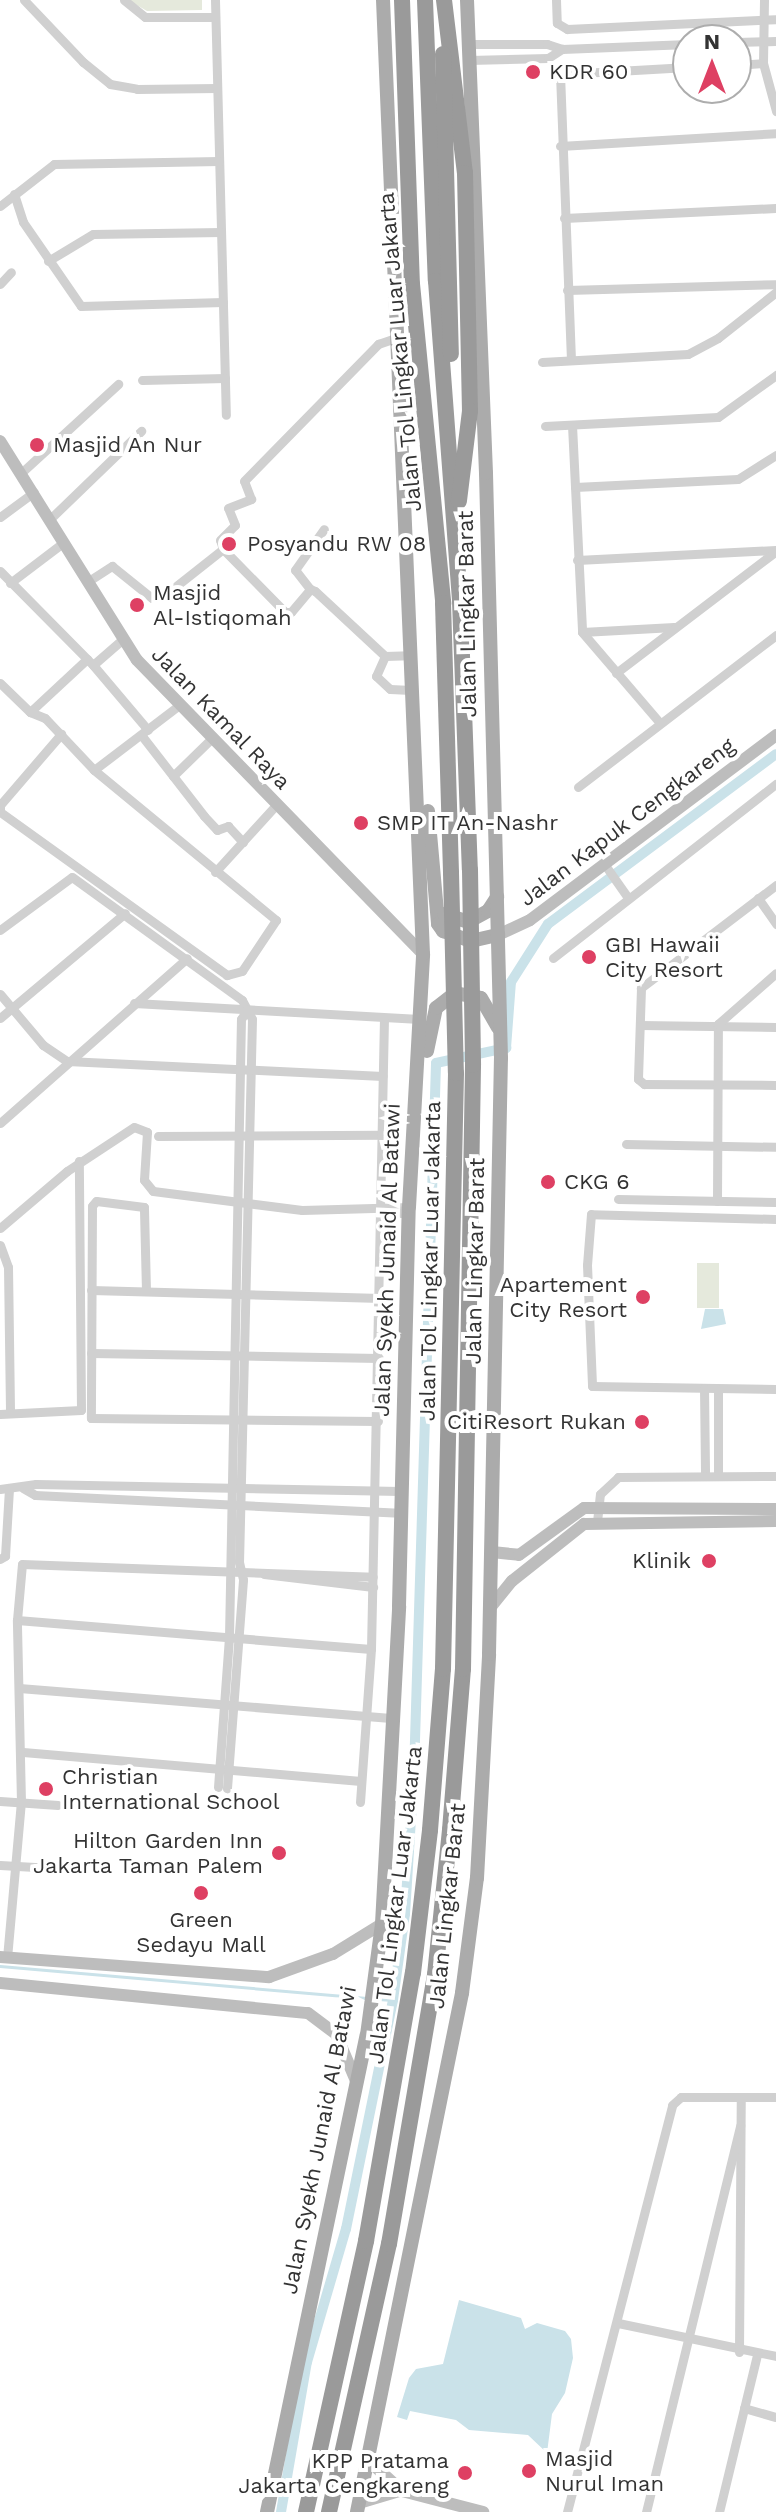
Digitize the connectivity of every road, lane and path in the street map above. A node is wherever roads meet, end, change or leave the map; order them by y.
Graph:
1 (24, 0) edge
2 (124, 0) edge
3 (215, 0) edge
4 (383, 0) edge
5 (402, 0) edge
6 (425, 0) edge
7 (443, 0) edge
8 (467, 0) edge
9 (556, 0) edge
10 (764, 0) edge
11 (215, 17) junction
12 (770, 20) edge
13 (752, 41) edge
14 (765, 41) junction
15 (776, 41) edge
16 (468, 44) junction
17 (672, 45) edge
18 (562, 49) junction
19 (469, 60) junction
20 (763, 63) junction
21 (752, 64) edge
22 (672, 68) edge
23 (217, 88) junction
24 (776, 111) edge
25 (776, 133) edge
26 (560, 146) junction
27 (219, 161) junction
28 (14, 194) junction
29 (0, 206) edge
30 (776, 208) edge
31 (564, 218) junction
32 (221, 232) junction
33 (48, 261) junction
34 (11, 272) dead end
35 (0, 284) edge
36 (776, 284) edge
37 (567, 290) junction
38 (776, 292) edge
39 (223, 302) junction
40 (398, 337) junction
41 (571, 360) junction
42 (542, 362) dead end
43 (776, 375) edge
44 (225, 378) junction
45 (142, 380) dead end
46 (118, 384) dead end
47 (226, 415) dead end
48 (445, 420) junction
49 (572, 425) junction
50 (545, 426) dead end
51 (141, 431) dead end
52 (0, 441) edge
53 (776, 455) edge
54 (21, 473) junction
55 (575, 487) junction
56 (34, 492) junction
57 (0, 517) edge
58 (50, 519) junction
59 (455, 523) junction
60 (324, 529) dead end
61 (64, 542) junction
62 (223, 549) junction
63 (776, 550) edge
64 (577, 560) junction
65 (0, 571) edge
66 (87, 582) junction
67 (10, 583) junction
68 (310, 589) junction
69 (452, 602) junction
70 (676, 627) junction
71 (582, 632) junction
72 (776, 635) edge
73 (123, 639) junction
74 (409, 655) junction
75 (385, 656) junction
76 (90, 662) junction
77 (616, 673) junction
78 (0, 683) edge
79 (411, 690) junction
80 (178, 706) junction
81 (30, 712) junction
82 (660, 723) junction
83 (145, 733) junction
84 (61, 734) junction
85 (776, 735) edge
86 (211, 739) junction
87 (417, 756) junction
88 (94, 770) junction
89 (173, 776) junction
90 (776, 784) edge
91 (578, 787) dead end
92 (276, 805) junction
93 (243, 842) junction
94 (606, 867) junction
95 (215, 872) junction
96 (776, 885) edge
97 (434, 897) junction
98 (497, 897) junction
99 (627, 897) junction
100 (758, 898) junction
101 (125, 913) junction
102 (776, 924) edge
103 (0, 930) edge
104 (498, 935) junction
105 (423, 954) junction
106 (187, 958) junction
107 (553, 958) dead end
108 (776, 973) edge
109 (0, 994) edge
110 (134, 1003) junction
111 (11, 1008) junction
112 (247, 1010) junction
113 (0, 1018) edge
114 (384, 1018) junction
115 (420, 1019) junction
116 (718, 1024) junction
117 (640, 1025) junction
118 (776, 1027) edge
119 (501, 1035) junction
120 (67, 1061) junction
121 (245, 1071) junction
122 (383, 1076) junction
123 (717, 1085) junction
124 (776, 1085) edge
125 (0, 1123) edge
126 (238, 1135) junction
127 (249, 1135) junction
128 (382, 1135) junction
129 (158, 1136) dead end
130 (626, 1144) dead end
131 (717, 1147) junction
132 (776, 1147) edge
133 (79, 1161) junction
134 (411, 1179) junction
135 (618, 1199) dead end
136 (717, 1201) junction
137 (776, 1202) edge
138 (242, 1203) junction
139 (382, 1211) junction
140 (409, 1211) junction
141 (776, 1219) edge
142 (0, 1228) edge
143 (0, 1245) edge
144 (91, 1290) junction
145 (146, 1291) junction
146 (234, 1293) junction
147 (245, 1293) junction
148 (381, 1298) junction
149 (91, 1353) junction
150 (232, 1357) junction
151 (244, 1357) junction
152 (379, 1358) junction
153 (704, 1388) junction
154 (718, 1389) junction
155 (776, 1389) edge
156 (5, 1414) edge
157 (231, 1419) junction
158 (242, 1419) junction
159 (378, 1421) junction
160 (705, 1474) junction
161 (718, 1474) junction
162 (776, 1476) edge
163 (88, 1484) junction
164 (23, 1488) junction
165 (4, 1489) edge
166 (229, 1489) junction
167 (240, 1489) junction
168 (375, 1491) junction
169 (400, 1491) junction
170 (87, 1497) junction
171 (229, 1501) junction
172 (240, 1501) junction
173 (597, 1508) junction
174 (375, 1509) junction
175 (776, 1509) edge
176 (399, 1513) junction
177 (673, 1515) junction
178 (696, 1515) junction
179 (776, 1521) edge
180 (597, 1522) junction
181 (492, 1552) junction
182 (0, 1559) edge
183 (228, 1571) junction
184 (241, 1572) junction
185 (373, 1582) junction
186 (490, 1608) junction
187 (17, 1620) junction
188 (235, 1637) junction
189 (371, 1649) junction
190 (19, 1688) junction
191 (230, 1703) junction
192 (366, 1716) junction
193 (394, 1718) junction
194 (23, 1752) junction
195 (224, 1769) junction
196 (358, 1781) junction
197 (222, 1788) dead end
198 (0, 1801) edge
199 (21, 1802) junction
200 (360, 1802) dead end
201 (58, 1805) dead end
202 (0, 1865) edge
203 (17, 1866) junction
204 (52, 1868) dead end
205 (382, 1924) junction
206 (4, 1957) edge
207 (0, 1983) edge
208 (249, 1990) junction
209 (356, 2085) junction
210 (741, 2097) junction
211 (776, 2097) edge
212 (740, 2125) junction
213 (618, 2323) junction
214 (686, 2340) junction
215 (739, 2352) junction
216 (757, 2355) junction
217 (776, 2356) edge
218 (744, 2408) junction
219 (776, 2417) edge
220 (368, 2460) junction
221 (402, 2491) junction
222 (358, 2507) edge
223 (567, 2511) edge
224 (267, 2512) edge
225 (306, 2512) edge
226 (329, 2512) edge
227 (483, 2512) edge
228 (579, 2512) edge
229 (646, 2512) edge
230 (719, 2512) edge

1 - 23 street
2 - 11 street
3 - 11 street
4 - 40 main road, Jalan Syekh Junaid Al Batawi
5 - 69 highway, Jalan Tol Lingkar Luar Jakarta
6 - 48 highway, Jalan Tol Lingkar Luar Jakarta
7 - 48 highway
7 - 59 highway
8 - 16 main road, Jalan Lingkar Barat
9 - 12 street
10 - 12 street
11 - 23 street
12 - 14 street
13 - 14 street
14 - 15 street
14 - 20 street
16 - 18 street
16 - 19 main road, Jalan Lingkar Barat
17 - 18 street
18 - 19 street
19 - 98 main road, Jalan Lingkar Barat
20 - 21 street
20 - 24 street
22 - 26 street
23 - 27 street
25 - 26 street
26 - 31 street
27 - 28 street
27 - 32 street
28 - 29 street
28 - 33 street
30 - 31 street
31 - 37 street
32 - 33 street
32 - 39 street
33 - 39 street
34 - 35 street
36 - 37 street
37 - 41 street
38 - 41 street
39 - 44 street
40 - 62 street
40 - 74 main road, Jalan Syekh Junaid Al Batawi
41 - 42 street
43 - 49 street
44 - 45 street
44 - 47 street
46 - 54 street
48 - 59 highway, Jalan Tol Lingkar Luar Jakarta
49 - 50 street
49 - 55 street
51 - 58 street
52 - 54 street, Jalan Kamal Raya
53 - 55 street
54 - 56 street, Jalan Kamal Raya
55 - 64 street
56 - 57 street
56 - 58 street, Jalan Kamal Raya
58 - 61 street, Jalan Kamal Raya
59 - 69 highway, Jalan Tol Lingkar Luar Jakarta
60 - 68 street
61 - 66 street, Jalan Kamal Raya
61 - 67 street
62 - 66 street
62 - 68 street
63 - 64 street
63 - 70 street
64 - 71 street
65 - 67 street
66 - 73 street, Jalan Kamal Raya
67 - 76 street
68 - 75 street
69 - 225 highway, Jalan Tol Lingkar Luar Jakarta, bridge
69 - 226 highway, Jalan Tol Lingkar Luar Jakarta, bridge
70 - 71 street
70 - 77 street
71 - 77 street
72 - 82 street
73 - 76 street
73 - 80 street, Jalan Kamal Raya
74 - 75 street
74 - 79 main road, Jalan Syekh Junaid Al Batawi
75 - 79 street
76 - 81 street
76 - 83 street
77 - 82 street
78 - 81 street
79 - 87 main road, Jalan Syekh Junaid Al Batawi
80 - 83 street
80 - 86 street, Jalan Kamal Raya
81 - 84 street
82 - 91 street
83 - 88 street
83 - 89 street
84 - 88 street
84 - 95 street
85 - 94 street, Jalan Kapuk Cengkareng
86 - 89 street
86 - 92 street, Jalan Kamal Raya
87 - 97 main road
87 - 105 main road, Jalan Syekh Junaid Al Batawi
88 - 95 street
89 - 93 street
90 - 99 street
92 - 93 street
92 - 105 street, Jalan Kamal Raya
93 - 95 street
94 - 99 street
94 - 104 street, Jalan Kapuk Cengkareng
96 - 100 street
97 - 98 main road
97 - 104 main road
98 - 104 main road, Jalan Lingkar Barat
99 - 107 street
100 - 102 street
100 - 117 street
101 - 103 street
101 - 106 street
101 - 111 street
104 - 119 main road, Jalan Lingkar Barat
105 - 115 main road, Jalan Syekh Junaid Al Batawi
106 - 110 street
106 - 112 street
108 - 116 street
109 - 111 street
110 - 112 street
110 - 120 street
111 - 113 street
111 - 120 street
112 - 114 street
112 - 121 street
114 - 115 street
114 - 122 street
115 - 134 main road, Jalan Syekh Junaid Al Batawi
116 - 117 street
116 - 118 street
116 - 123 street
117 - 123 street
119 - 134 main road
119 - 181 main road, Jalan Lingkar Barat
120 - 121 street
120 - 125 street
121 - 122 street
121 - 126 street
121 - 127 street
122 - 128 street
123 - 124 street
123 - 131 street
126 - 127 street
126 - 129 street
126 - 138 street
127 - 128 street
127 - 138 street
128 - 139 street
130 - 131 street
131 - 132 street
131 - 136 street
133 - 138 street
133 - 142 street
133 - 156 street
134 - 140 main road, Jalan Syekh Junaid Al Batawi
135 - 136 street
136 - 137 street
138 - 139 street
138 - 146 street
138 - 147 street
139 - 140 street
139 - 148 street
140 - 169 main road, Jalan Syekh Junaid Al Batawi
141 - 153 street
143 - 156 street
144 - 145 street
144 - 145 street
144 - 149 street
145 - 146 street
146 - 147 street
146 - 150 street
147 - 148 street
147 - 151 street
148 - 152 street
149 - 150 street
149 - 157 street
150 - 151 street
150 - 157 street
151 - 152 street
151 - 158 street
152 - 159 street
153 - 154 street
153 - 160 street
154 - 155 street
154 - 161 street
157 - 158 street
157 - 166 street
158 - 159 street
158 - 167 street
159 - 168 street
160 - 161 street
160 - 173 street
161 - 162 street
163 - 164 street
163 - 166 street
163 - 170 street
164 - 165 street
164 - 170 street
165 - 182 street
166 - 167 street
166 - 171 street
167 - 168 street
167 - 172 street
168 - 169 street
168 - 174 street
169 - 176 main road, Jalan Syekh Junaid Al Batawi
170 - 171 street
171 - 172 street
171 - 183 street
172 - 174 street
172 - 184 street
173 - 177 street
173 - 180 street
173 - 181 street
174 - 176 street
174 - 185 street
175 - 178 street
176 - 193 main road, Jalan Syekh Junaid Al Batawi
177 - 178 street
177 - 180 street
178 - 179 street
180 - 186 street
181 - 186 main road, Jalan Lingkar Barat
183 - 184 street
183 - 187 street
183 - 188 street
184 - 185 street
184 - 188 street
185 - 189 street
186 - 220 main road, Jalan Lingkar Barat
187 - 188 street
187 - 190 street
188 - 189 street
188 - 191 street
189 - 192 street
190 - 191 street
190 - 194 street
191 - 192 street
191 - 195 street
192 - 193 street
192 - 196 street
193 - 205 main road, Jalan Syekh Junaid Al Batawi
194 - 195 street
194 - 199 street
195 - 196 street
195 - 197 street
196 - 200 street
198 - 199 street
199 - 201 street
199 - 203 street
202 - 203 street
203 - 204 street
203 - 206 street
205 - 208 street
205 - 209 main road, Jalan Syekh Junaid Al Batawi
206 - 208 street
207 - 208 street
208 - 209 street
209 - 224 main road, Jalan Syekh Junaid Al Batawi
210 - 211 street
210 - 212 street
210 - 213 street
212 - 214 street
212 - 215 street
213 - 214 street
213 - 223 street
214 - 215 street
214 - 229 street
215 - 216 street
216 - 217 street
216 - 218 street
218 - 219 street
218 - 230 street
220 - 221 street
220 - 222 main road, Jalan Lingkar Barat
221 - 222 street
221 - 227 street
223 - 228 street

